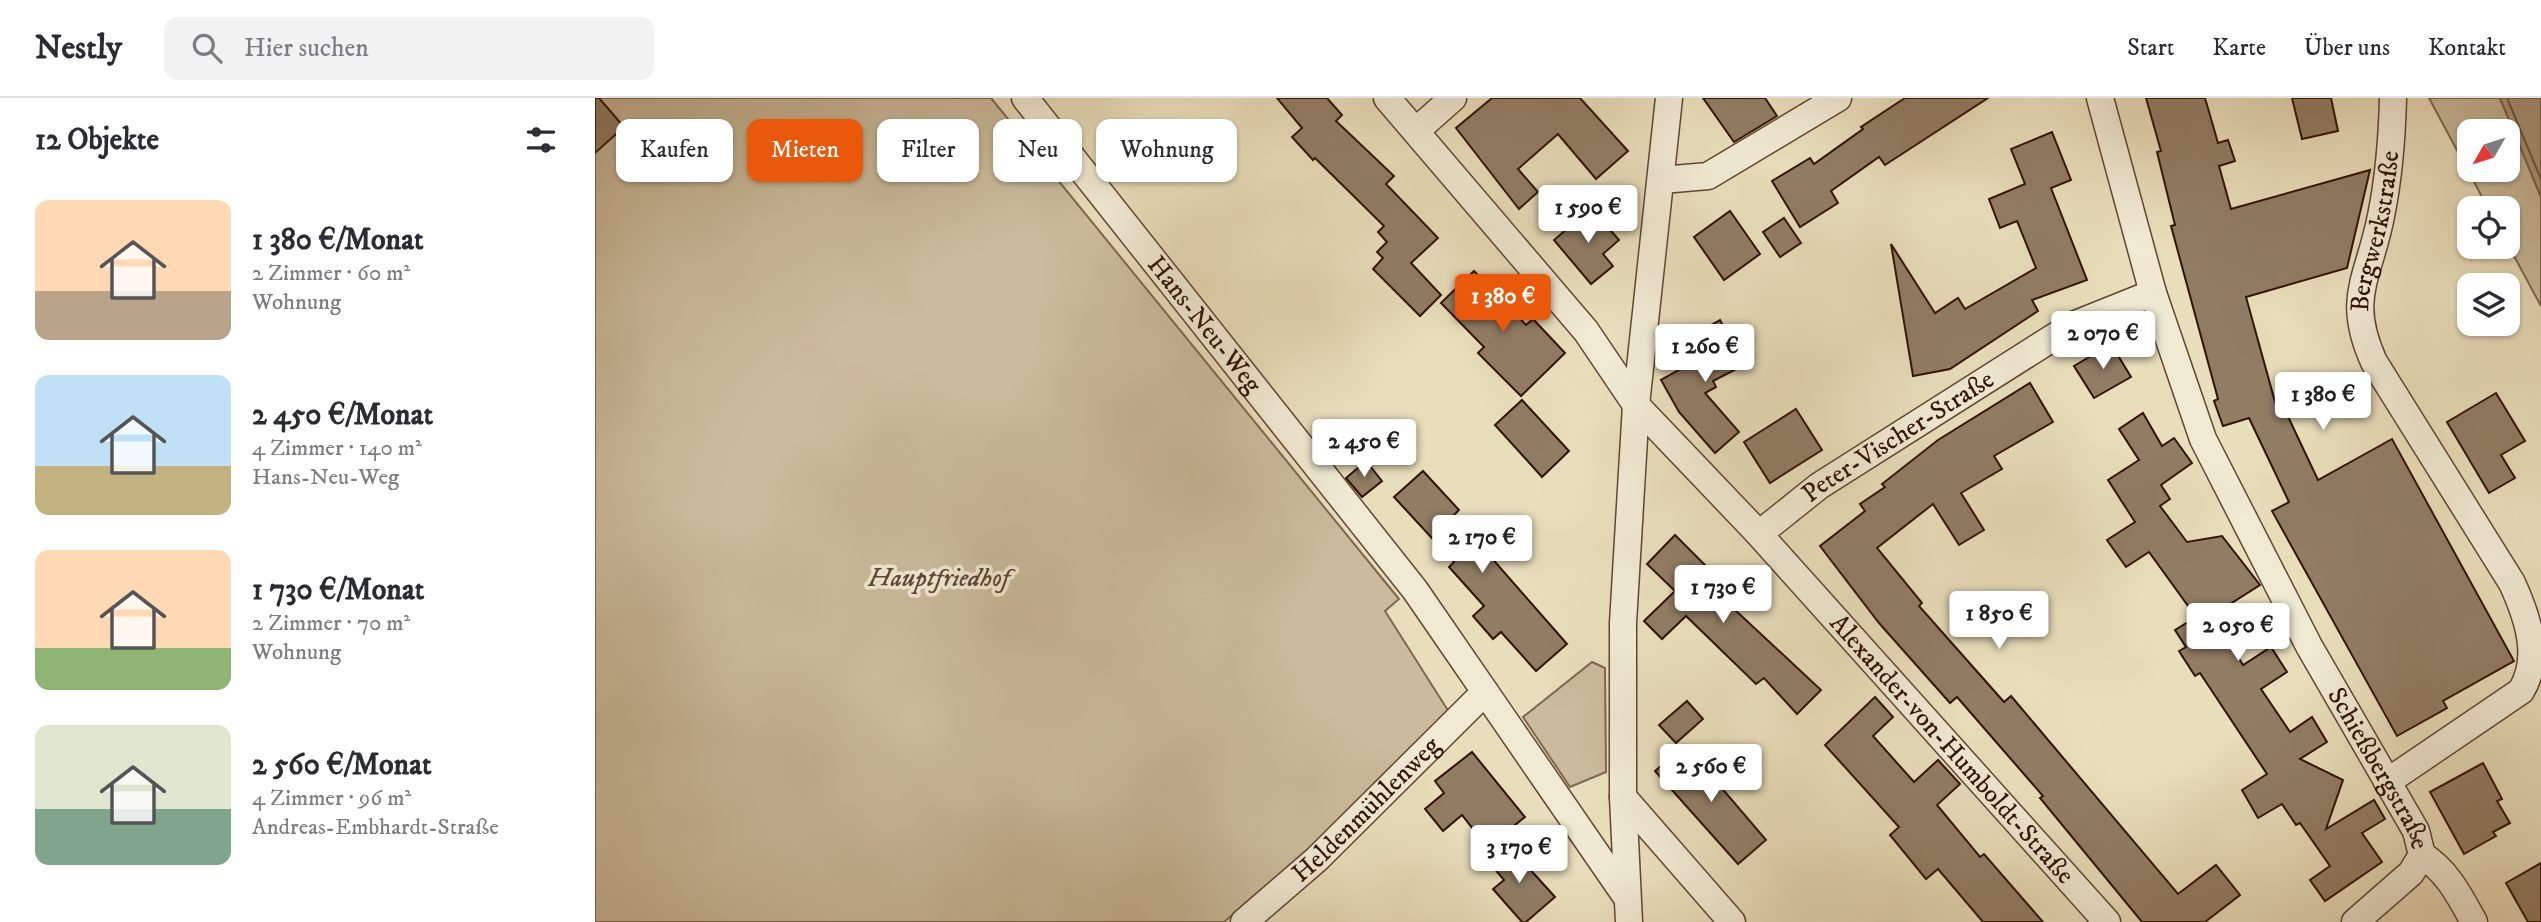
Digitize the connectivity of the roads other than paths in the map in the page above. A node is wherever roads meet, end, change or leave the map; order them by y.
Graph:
1 (1025, 98) edge
2 (1387, 98) edge
3 (1454, 98) edge
4 (1669, 98) edge
5 (1838, 98) edge
6 (2099, 98) edge
7 (2393, 98) edge
8 (1417, 130) junction
9 (1662, 180) junction
10 (2153, 293) junction
11 (1636, 405) junction
12 (1759, 534) junction
13 (1485, 692) junction
14 (2387, 782) junction
15 (1623, 797) junction
16 (2422, 855) junction
17 (1625, 895) junction
18 (1244, 922) edge
19 (1629, 922) edge
20 (1732, 922) edge
21 (2107, 922) edge
22 (2355, 922) edge
23 (2474, 922) edge

1 - 13 street, Hans-Neu-Weg
2 - 8 street, Alexander-von-Humboldt-Straße
3 - 8 street
4 - 9 street
5 - 9 street
6 - 10 street, Schießbergstraße
7 - 14 street, Bergwerkstraße
8 - 11 street, Alexander-von-Humboldt-Straße
9 - 11 street
10 - 12 street, Peter-Vischer-Straße
10 - 14 street, Schießbergstraße
11 - 12 street, Alexander-von-Humboldt-Straße
11 - 15 street
12 - 21 street, Alexander-von-Humboldt-Straße
13 - 17 street, Hans-Neu-Weg
13 - 18 street, Heldenmühlenweg
14 - 16 street, Schießbergstraße
15 - 17 street
15 - 20 street
16 - 22 street
16 - 23 street, Schießbergstraße
17 - 19 street

